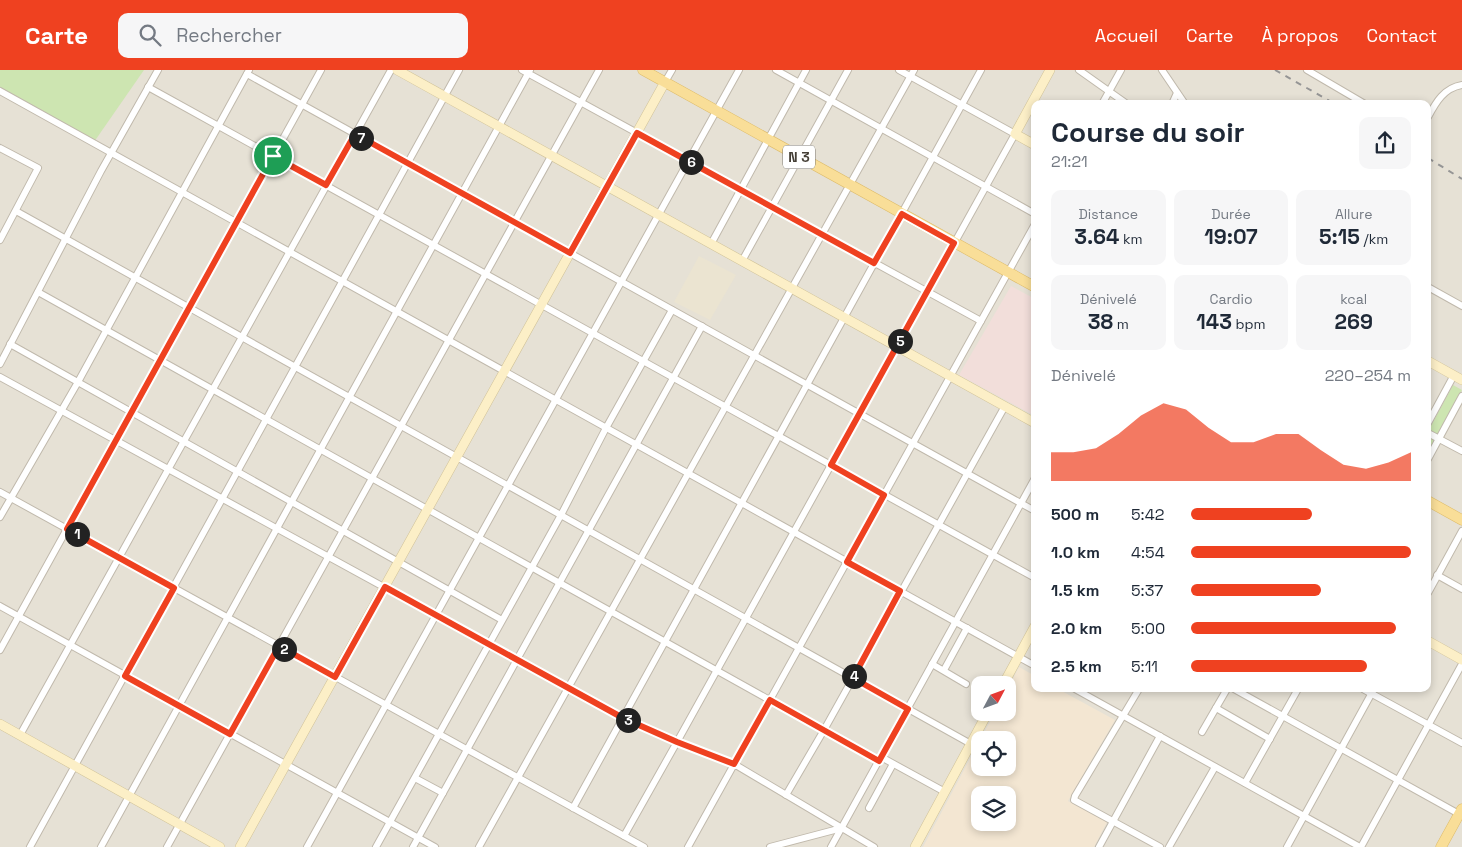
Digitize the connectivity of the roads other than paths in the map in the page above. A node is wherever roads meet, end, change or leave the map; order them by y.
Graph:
1 (158, 70) edge
2 (321, 70) edge
3 (390, 70) edge
4 (396, 70) edge
5 (459, 70) edge
6 (599, 70) edge
7 (644, 70) edge
8 (672, 70) edge
9 (739, 70) edge
10 (776, 70) edge
11 (806, 70) edge
12 (848, 70) edge
13 (899, 70) edge
14 (981, 70) edge
15 (1050, 70) edge
16 (1079, 70) edge
17 (1121, 70) edge
18 (1162, 70) edge
19 (1308, 70) edge
20 (526, 71) edge
21 (248, 72) edge
22 (912, 73) edge
23 (665, 82) junction
24 (799, 83) junction
25 (1462, 85) edge
26 (148, 87) junction
27 (0, 91) edge
28 (1109, 91) junction
29 (1178, 93) junction
30 (444, 96) junction
31 (1034, 100) edge
32 (1104, 100) edge
33 (1121, 100) edge
34 (1174, 100) edge
35 (1182, 100) edge
36 (1358, 100) edge
37 (831, 101) junction
38 (581, 102) junction
39 (302, 105) junction
40 (962, 105) junction
41 (1031, 105) edge
42 (716, 111) junction
43 (1431, 112) edge
44 (218, 125) junction
45 (499, 126) junction
46 (881, 129) junction
47 (637, 133) junction
48 (355, 134) junction
49 (1015, 134) junction
50 (768, 140) junction
51 (1031, 143) edge
52 (0, 148) edge
53 (111, 153) junction
54 (273, 156) junction
55 (551, 156) junction
56 (799, 157) junction
57 (933, 158) junction
58 (688, 161) junction
59 (408, 163) junction
60 (326, 185) junction
61 (850, 185) junction
62 (607, 186) junction
63 (986, 187) junction
64 (740, 190) junction
65 (182, 192) junction
66 (462, 193) junction
67 (772, 207) junction
68 (16, 211) junction
69 (1031, 212) edge
70 (379, 214) junction
71 (902, 214) junction
72 (659, 215) junction
73 (236, 222) junction
74 (514, 222) junction
75 (1031, 231) edge
76 (822, 234) junction
77 (0, 240) edge
78 (66, 240) junction
79 (954, 243) junction
80 (433, 244) junction
81 (710, 244) junction
82 (289, 252) junction
83 (570, 253) junction
84 (742, 261) junction
85 (874, 263) junction
86 (486, 273) junction
87 (1008, 273) junction
88 (134, 277) junction
89 (342, 282) junction
90 (621, 282) junction
91 (1031, 285) edge
92 (1431, 288) edge
93 (792, 289) junction
94 (38, 292) junction
95 (927, 292) junction
96 (541, 304) junction
97 (1462, 306) edge
98 (189, 308) junction
99 (672, 310) junction
100 (396, 311) junction
101 (844, 318) junction
102 (981, 321) junction
103 (702, 326) junction
104 (105, 329) junction
105 (593, 333) junction
106 (242, 338) junction
107 (449, 340) junction
108 (10, 344) junction
109 (897, 347) junction
110 (754, 355) junction
111 (160, 360) junction
112 (644, 361) junction
113 (1431, 363) edge
114 (0, 364) edge
115 (295, 367) junction
116 (504, 372) junction
117 (950, 376) junction
118 (0, 377) edge
119 (1458, 377) edge
120 (674, 378) junction
121 (78, 382) junction
122 (807, 384) junction
123 (213, 389) junction
124 (1462, 396) edge
125 (349, 397) junction
126 (556, 400) junction
127 (1005, 406) junction
128 (726, 407) junction
129 (61, 410) junction
130 (132, 412) junction
131 (860, 413) junction
132 (1431, 418) edge
133 (266, 419) junction
134 (1031, 421) edge
135 (401, 426) junction
136 (606, 428) junction
137 (1431, 435) edge
138 (778, 436) junction
139 (1439, 439) junction
140 (116, 440) junction
141 (184, 441) junction
142 (913, 443) junction
143 (637, 445) junction
144 (320, 449) junction
145 (1462, 451) edge
146 (1431, 454) edge
147 (457, 457) junction
148 (831, 465) junction
149 (168, 469) junction
150 (238, 472) junction
151 (968, 473) junction
152 (688, 474) junction
153 (372, 478) junction
154 (1031, 485) edge
155 (508, 486) junction
156 (0, 492) edge
157 (884, 495) junction
158 (11, 498) junction
159 (223, 498) junction
160 (291, 502) junction
161 (741, 503) junction
162 (1021, 503) junction
163 (1431, 503) edge
164 (1031, 508) edge
165 (428, 509) junction
166 (561, 515) junction
167 (0, 517) edge
168 (1462, 520) edge
169 (938, 524) junction
170 (277, 528) junction
171 (67, 529) junction
172 (343, 531) junction
173 (589, 531) junction
174 (1462, 531) edge
175 (793, 532) junction
176 (479, 538) junction
177 (993, 555) junction
178 (328, 556) junction
179 (119, 558) junction
180 (640, 560) junction
181 (399, 562) junction
182 (847, 562) junction
183 (532, 567) junction
184 (1437, 575) junction
185 (1031, 576) edge
186 (560, 583) junction
187 (385, 587) junction
188 (1431, 587) edge
189 (174, 588) junction
190 (1462, 589) edge
191 (694, 590) junction
192 (450, 591) junction
193 (900, 591) junction
194 (0, 606) edge
195 (611, 611) junction
196 (436, 615) junction
197 (18, 616) junction
198 (228, 617) junction
199 (745, 618) junction
200 (502, 620) junction
201 (956, 622) junction
202 (967, 628) junction
203 (1031, 633) edge
204 (665, 641) junction
205 (1431, 642) edge
206 (489, 644) junction
207 (70, 645) junction
208 (279, 646) junction
209 (799, 648) junction
210 (0, 650) edge
211 (1018, 657) junction
212 (517, 660) junction
213 (1462, 660) edge
214 (932, 664) junction
215 (1031, 664) edge
216 (1462, 664) edge
217 (716, 670) junction
218 (944, 670) junction
219 (125, 676) junction
220 (1008, 676) edge
221 (335, 677) junction
222 (853, 678) junction
223 (966, 684) dead end
224 (568, 688) junction
225 (1081, 692) edge
226 (1137, 692) edge
227 (1225, 692) edge
228 (1239, 692) edge
229 (1296, 692) edge
230 (1372, 692) edge
231 (1375, 692) edge
232 (770, 700) junction
233 (179, 705) junction
234 (386, 705) junction
235 (1216, 708) junction
236 (908, 709) junction
237 (1123, 715) junction
238 (1282, 716) junction
239 (623, 718) junction
240 (0, 724) edge
241 (1429, 724) junction
242 (824, 730) junction
243 (1202, 732) dead end
244 (230, 734) junction
245 (439, 734) junction
246 (20, 735) junction
247 (1160, 736) junction
248 (1270, 739) junction
249 (677, 742) junction
250 (1462, 743) edge
251 (971, 744) joint
252 (1341, 748) junction
253 (467, 750) junction
254 (880, 759) junction
255 (734, 764) junction
256 (893, 764) junction
257 (286, 765) junction
258 (75, 766) junction
259 (1215, 767) junction
260 (518, 777) junction
261 (415, 778) junction
262 (1398, 780) junction
263 (1245, 783) junction
264 (945, 792) junction
265 (337, 793) junction
266 (443, 794) junction
267 (786, 795) junction
268 (129, 796) junction
269 (573, 808) junction
270 (869, 808) dead end
271 (1461, 812) edge
272 (1304, 816) junction
273 (1113, 821) junction
274 (390, 822) junction
275 (180, 824) junction
276 (842, 828) junction
277 (624, 836) junction
278 (418, 838) junction
279 (30, 847) edge
280 (101, 847) edge
281 (167, 847) edge
282 (220, 847) edge
283 (240, 847) edge
284 (307, 847) edge
285 (376, 847) edge
286 (413, 847) edge
287 (435, 847) edge
288 (479, 847) edge
289 (644, 847) edge
290 (688, 847) edge
291 (770, 847) edge
292 (831, 847) edge
293 (874, 847) edge
294 (915, 847) edge
295 (1099, 847) edge
296 (1160, 847) edge
297 (1169, 847) edge
298 (1286, 847) edge
299 (1360, 847) edge
300 (1441, 847) edge

1 - 26 street
2 - 39 street
3 - 48 street
4 - 30 street
5 - 30 street
6 - 38 street
7 - 23 main road, N 3
8 - 23 street
9 - 42 street
10 - 24 street
11 - 24 street
12 - 37 street
13 - 22 street
14 - 40 street
15 - 31 street
16 - 28 street
17 - 28 street
18 - 29 street
19 - 36 street
20 - 38 street
20 - 45 street
21 - 39 street
21 - 44 street
22 - 40 street
22 - 46 street
23 - 42 main road, N 3
23 - 47 street
24 - 37 street
24 - 50 street
25 - 43 street
26 - 44 street
26 - 53 street
27 - 53 street
28 - 32 street
28 - 33 street
29 - 34 street
29 - 35 street
30 - 45 street
30 - 59 street
37 - 46 street
37 - 56 street
38 - 47 street
38 - 55 street
39 - 48 street
39 - 54 street
40 - 49 street
40 - 57 street
41 - 49 street
42 - 50 main road, N 3
42 - 58 street
44 - 54 street
44 - 65 street
45 - 55 street
45 - 66 street
46 - 57 street
46 - 61 street
47 - 58 street
47 - 62 street
48 - 59 street
48 - 60 street
49 - 51 street
49 - 63 street
50 - 56 main road, N 3
50 - 64 street
52 - 68 street
53 - 65 street
53 - 78 street
54 - 60 street
54 - 73 street
55 - 62 street
55 - 74 street
56 - 61 main road, N 3
56 - 67 street
57 - 63 street
57 - 71 street
58 - 64 street
58 - 72 street
59 - 66 street
59 - 70 street
60 - 70 street
60 - 82 street
61 - 71 main road, N 3
61 - 76 street
62 - 72 street
62 - 83 street
63 - 69 street
63 - 79 street
64 - 67 street
64 - 81 street
65 - 73 street
65 - 88 street
66 - 74 street
66 - 80 street
67 - 76 street
67 - 84 street
68 - 77 street
68 - 78 street
70 - 80 street
70 - 89 street
71 - 79 main road, N 3
71 - 85 street
72 - 81 street
72 - 90 street
73 - 82 street
73 - 98 street
74 - 83 street
74 - 86 street
75 - 87 street
76 - 85 street
76 - 93 street
78 - 88 street
78 - 94 street
79 - 87 main road, N 3
79 - 95 street
80 - 86 street
80 - 100 street
81 - 84 street
82 - 89 street
82 - 106 street
83 - 90 street
83 - 96 street
84 - 93 street
85 - 95 street
85 - 101 street
86 - 96 street
86 - 107 street
87 - 91 main road, N 3
87 - 102 street
88 - 98 street
88 - 104 street
89 - 100 street
89 - 115 street
90 - 99 street
90 - 105 street
92 - 97 street
93 - 101 street
93 - 110 street
94 - 104 street
94 - 108 street
95 - 102 street
95 - 109 street
96 - 105 street
96 - 116 street
98 - 106 street
98 - 111 street
99 - 103 street
99 - 112 street
100 - 107 street
100 - 125 street
101 - 109 street
101 - 122 street
102 - 117 street
103 - 110 street
103 - 120 street
104 - 111 street
104 - 121 street
105 - 112 street
105 - 126 street
106 - 115 street
106 - 123 street
107 - 116 street
107 - 135 street
108 - 114 street
108 - 121 street
109 - 117 street
109 - 131 street
110 - 122 street
110 - 128 street
111 - 123 street
111 - 130 street
112 - 120 street
112 - 136 street
113 - 119 street
115 - 125 street
115 - 133 street
116 - 126 street
116 - 147 street
117 - 127 street
117 - 142 street
118 - 129 street
119 - 132 street
120 - 128 street
120 - 143 street
121 - 129 street
121 - 130 street
122 - 131 street
122 - 138 street
123 - 133 street
123 - 141 street
124 - 139 street
125 - 135 street
125 - 144 street
126 - 136 street
126 - 155 street
127 - 134 street
127 - 151 street
128 - 138 street
128 - 152 street
129 - 140 street
129 - 158 street
130 - 140 street
130 - 141 street
131 - 142 street
131 - 148 street
133 - 144 street
133 - 150 street
135 - 147 street
135 - 153 street
136 - 143 street
136 - 166 street
137 - 139 street
138 - 148 street
138 - 161 street
139 - 145 street
139 - 146 street
140 - 149 street
140 - 171 street
141 - 149 street
141 - 150 street
142 - 151 street
142 - 157 street
143 - 152 street
143 - 173 street
144 - 153 street
144 - 160 street
147 - 155 street
147 - 165 street
148 - 157 street
148 - 175 street
149 - 159 street
149 - 179 street
150 - 159 street
150 - 160 street
151 - 162 street
151 - 169 street
152 - 161 street
152 - 180 street
153 - 165 street
153 - 172 street
154 - 162 street
155 - 166 street
155 - 176 street
156 - 158 street
157 - 169 street
157 - 182 street
158 - 167 street
158 - 171 street
159 - 170 street
159 - 189 street
160 - 170 street
160 - 172 street
161 - 175 street
161 - 191 street
162 - 164 street
162 - 177 street
163 - 168 main road
165 - 176 street
165 - 181 street
166 - 173 street
166 - 183 street
169 - 177 street
169 - 193 street
170 - 178 street
170 - 198 street
171 - 179 street
171 - 197 street
172 - 178 street
172 - 181 street
173 - 180 street
173 - 186 street
174 - 184 street
175 - 182 street
175 - 199 street
176 - 183 street
176 - 192 street
177 - 185 street
177 - 201 street
178 - 187 street
178 - 208 street
179 - 189 street
179 - 207 street
180 - 191 street
180 - 195 street
181 - 187 street
181 - 192 street
182 - 193 street
182 - 209 street
183 - 186 street
183 - 200 street
184 - 188 street
184 - 190 street
186 - 195 street
186 - 212 street
187 - 196 street
187 - 221 street
189 - 198 street
189 - 219 street
191 - 199 street
191 - 204 street
192 - 196 street
192 - 200 street
193 - 201 street
193 - 222 street
194 - 197 street
195 - 204 street
195 - 224 street
196 - 206 street
196 - 234 street
197 - 207 street
197 - 210 street
198 - 208 street
198 - 233 street
199 - 209 street
199 - 217 street
200 - 206 street
201 - 202 street
201 - 214 street
202 - 211 street
202 - 218 street
203 - 211 street
204 - 217 street
204 - 239 street
205 - 213 street
206 - 212 street
206 - 245 street
207 - 219 street
207 - 246 street
208 - 221 street
208 - 244 street
209 - 222 street
209 - 232 street
211 - 215 street
211 - 220 street
212 - 224 street
212 - 253 street
214 - 218 street
214 - 236 street
216 - 241 street
217 - 232 street
217 - 249 street
218 - 223 street
219 - 233 street
219 - 258 street
221 - 234 street
221 - 257 street
222 - 236 street
222 - 242 street
224 - 239 street
224 - 260 street
225 - 237 street
226 - 237 street
227 - 235 street
228 - 238 street
229 - 238 street
230 - 252 street
231 - 241 street
232 - 242 street
232 - 255 street
233 - 244 street
233 - 268 street
234 - 245 street
234 - 265 street
235 - 243 street
235 - 248 street
236 - 251 street
236 - 254 street
237 - 247 street
237 - 273 street
238 - 248 street
238 - 252 street
239 - 249 street
239 - 269 street
240 - 246 street
241 - 250 street
241 - 262 street
242 - 254 street
242 - 267 street
244 - 257 street
244 - 275 street
245 - 253 street
245 - 261 street
246 - 258 street
247 - 259 street
247 - 273 street
248 - 263 street
249 - 255 street
249 - 277 street
251 - 264 street
252 - 262 street
252 - 272 street
253 - 260 street
253 - 266 street
254 - 256 street
254 - 276 street
255 - 267 street
255 - 290 street
256 - 264 street
256 - 270 street
257 - 265 street
257 - 283 street
258 - 268 street
258 - 279 street
259 - 263 street
259 - 297 street
260 - 269 street
260 - 288 street
261 - 266 street
261 - 274 street
262 - 271 street
262 - 299 street
263 - 272 street
264 - 294 street
265 - 274 street
265 - 284 street
266 - 278 street
267 - 276 street
268 - 275 street
268 - 280 street
269 - 277 street
271 - 300 main road
272 - 298 street
272 - 299 street
273 - 295 street
273 - 296 street
274 - 278 street
274 - 285 street
275 - 281 street
275 - 282 street
276 - 291 street
276 - 292 street
276 - 293 street
277 - 289 street
278 - 286 street
278 - 287 street

